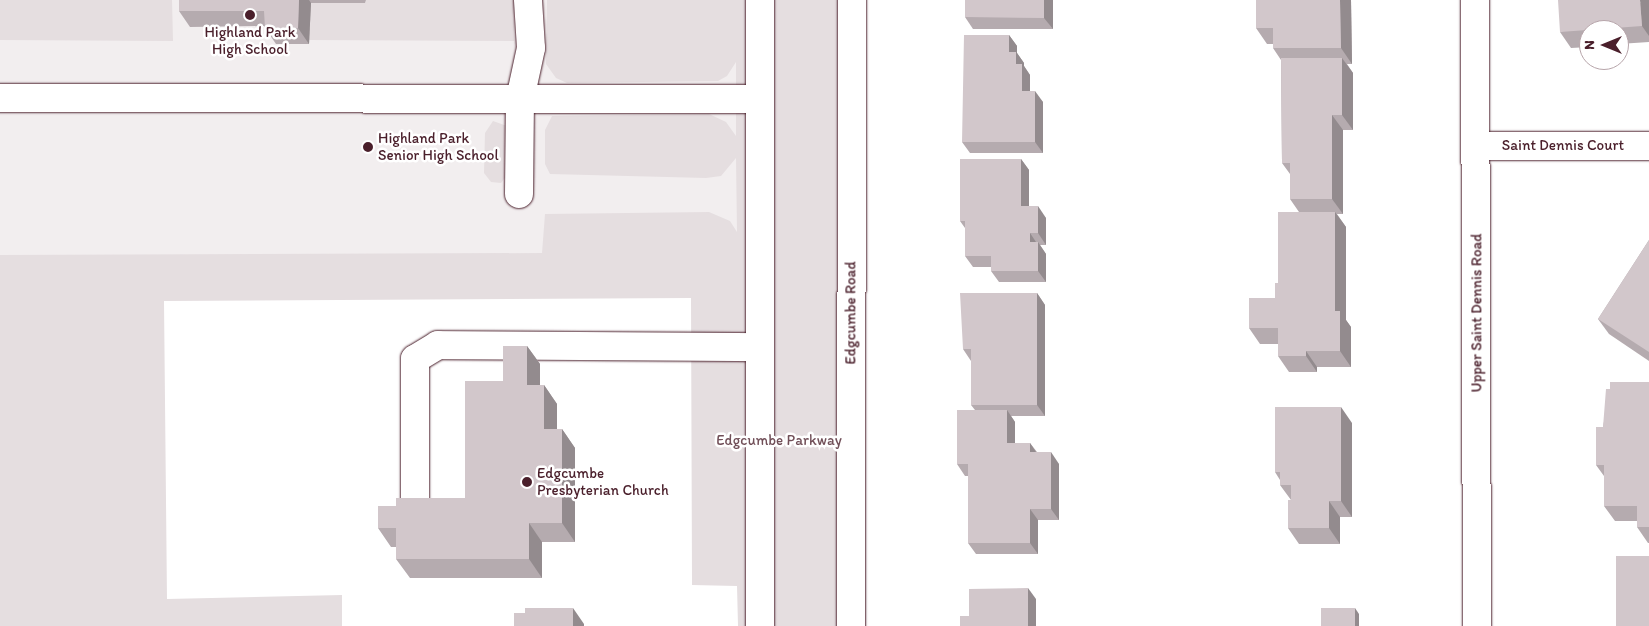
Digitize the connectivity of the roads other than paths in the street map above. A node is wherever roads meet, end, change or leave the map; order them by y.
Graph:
1 (528, 0) edge
2 (760, 0) edge
3 (852, 0) edge
4 (1476, 0) edge
5 (0, 98) edge
6 (520, 99) junction
7 (760, 99) junction
8 (1476, 146) junction
9 (1649, 146) edge
10 (519, 194) dead end
11 (760, 347) junction
12 (415, 508) edge
13 (760, 626) edge
14 (851, 626) edge
15 (1477, 626) edge

1 - 6 street
2 - 7 street
3 - 14 street, Edgcumbe Road
4 - 8 street, Upper Saint Dennis Road
5 - 6 street
6 - 7 street
6 - 10 street
7 - 11 street
8 - 9 street, Saint Dennis Court
8 - 15 street, Upper Saint Dennis Road
11 - 12 street
11 - 13 street

